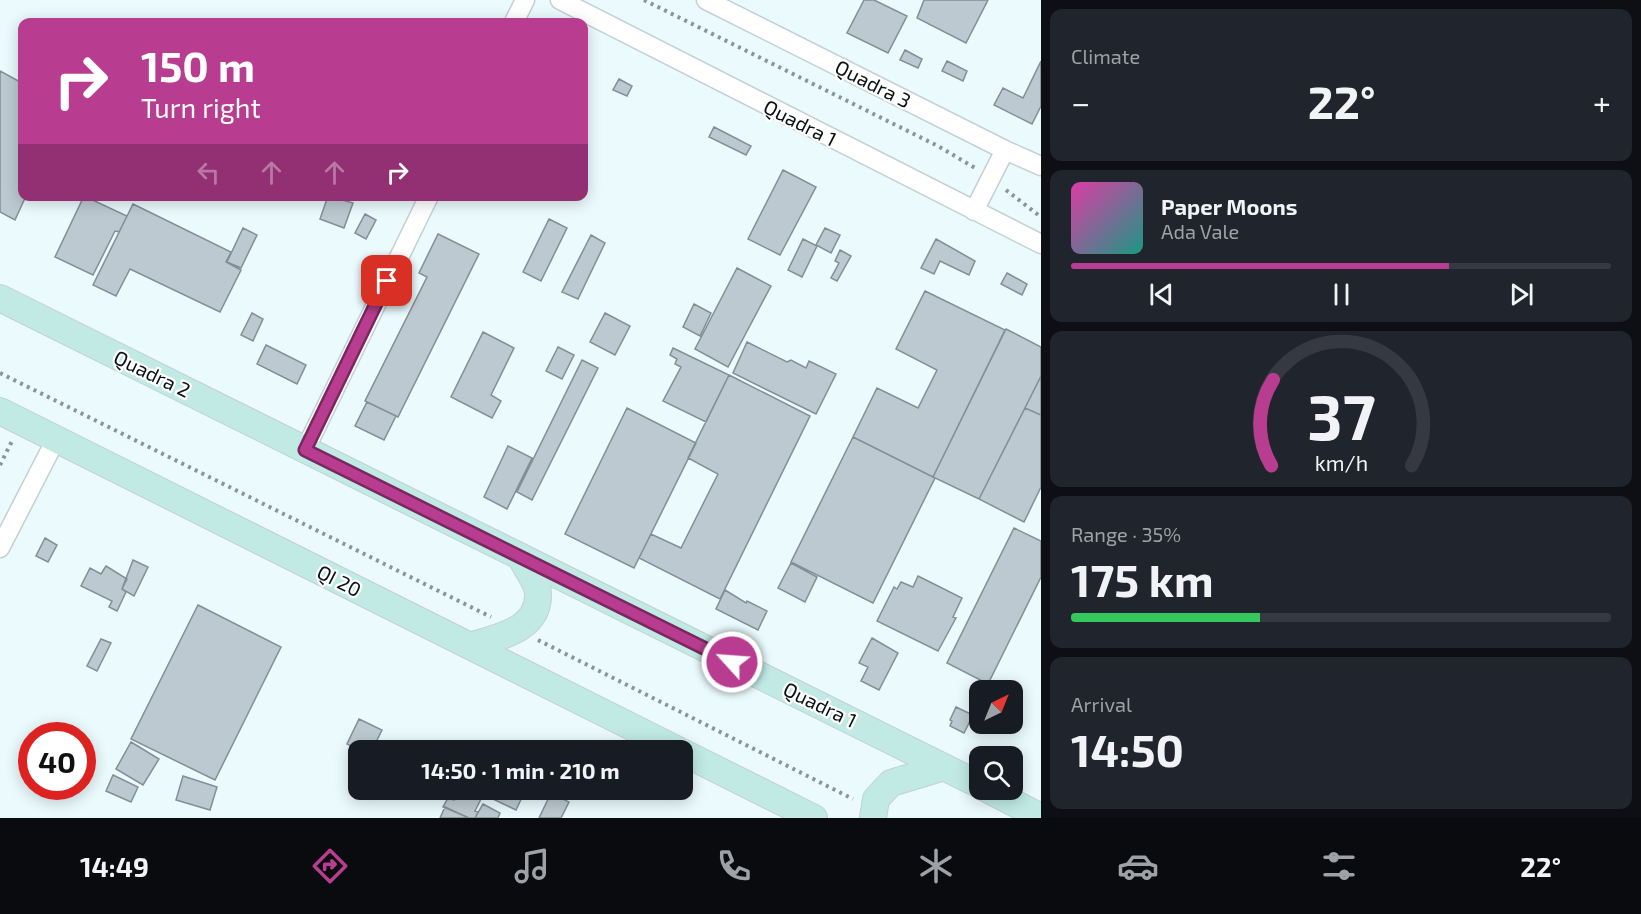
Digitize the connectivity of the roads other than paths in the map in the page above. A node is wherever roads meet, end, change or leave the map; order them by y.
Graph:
1 (525, 0) edge
2 (560, 0) edge
3 (706, 0) edge
4 (516, 18) edge
5 (1005, 150) junction
6 (1041, 166) edge
7 (427, 201) edge
8 (974, 211) junction
9 (1041, 244) edge
10 (0, 298) edge
11 (0, 411) edge
12 (56, 439) junction
13 (305, 450) junction
14 (0, 548) edge
15 (520, 556) junction
16 (470, 646) junction
17 (658, 740) edge
18 (693, 758) edge
19 (944, 766) junction
20 (969, 779) edge
21 (1008, 800) edge
22 (874, 814) edge
23 (1041, 817) edge
24 (814, 818) edge

1 - 4 street
2 - 8 street, Quadra 1
3 - 5 street, Quadra 3
5 - 6 street, Quadra 3
5 - 8 street
7 - 13 street
8 - 9 street, Quadra 1
10 - 13 street, Quadra 2
11 - 12 street, QI 20
12 - 14 street
12 - 16 street, QI 20
13 - 15 street, Quadra 1
15 - 16 street
15 - 19 street, Quadra 1
16 - 17 street, QI 20
18 - 24 street
19 - 20 street, Quadra 1
19 - 22 street
21 - 23 street

